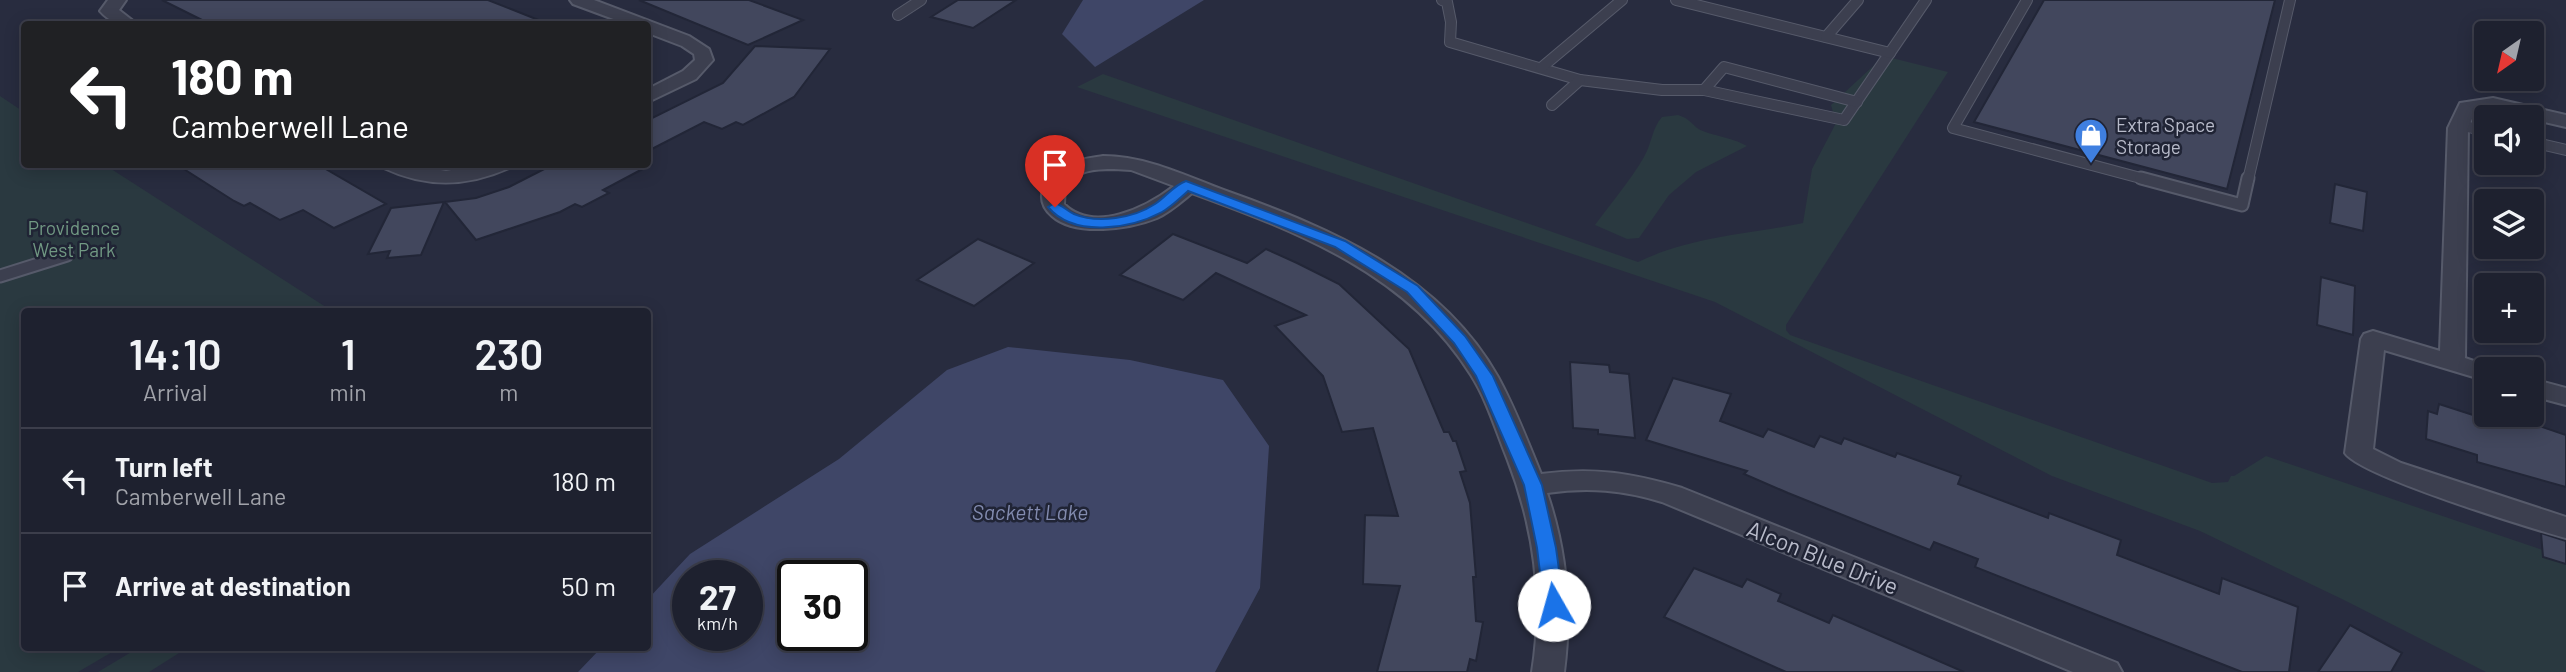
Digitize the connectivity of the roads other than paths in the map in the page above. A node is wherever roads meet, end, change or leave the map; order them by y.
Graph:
1 (117, 0) edge
2 (579, 0) edge
3 (921, 0) edge
4 (1442, 0) edge
5 (1622, 0) edge
6 (1676, 0) edge
7 (1858, 0) edge
8 (1926, 0) edge
9 (2027, 0) edge
10 (2290, 0) edge
11 (898, 15) dead end
12 (124, 21) edge
13 (633, 21) edge
14 (651, 28) edge
15 (1826, 37) junction
16 (1890, 53) junction
17 (1541, 68) junction
18 (1580, 80) junction
19 (1704, 90) junction
20 (651, 95) edge
21 (1857, 102) junction
22 (1552, 105) dead end
23 (2566, 121) edge
24 (2459, 125) junction
25 (2474, 128) edge
26 (2544, 145) edge
27 (2566, 150) edge
28 (401, 168) edge
29 (491, 168) edge
30 (1186, 186) junction
31 (67, 255) dead end
32 (0, 276) edge
33 (2452, 363) junction
34 (2474, 369) edge
35 (2544, 391) edge
36 (2566, 397) edge
37 (1533, 485) junction
38 (2566, 528) edge
39 (1548, 672) edge
40 (2106, 672) edge

1 - 12 street
2 - 13 street
3 - 11 lane
4 - 17 lane
5 - 17 lane
6 - 15 lane
7 - 15 lane
8 - 16 lane
9 - 10 lane
14 - 20 street
15 - 16 lane
16 - 21 lane
17 - 18 lane
18 - 19 lane
18 - 22 lane
19 - 21 lane
19 - 21 lane
23 - 24 street
24 - 25 lane
24 - 33 street
26 - 27 lane
28 - 29 street
30 - 30 street
30 - 37 street
31 - 32 lane
33 - 34 street
33 - 38 street
35 - 36 street
37 - 39 street
37 - 40 street, Alcon Blue Drive

